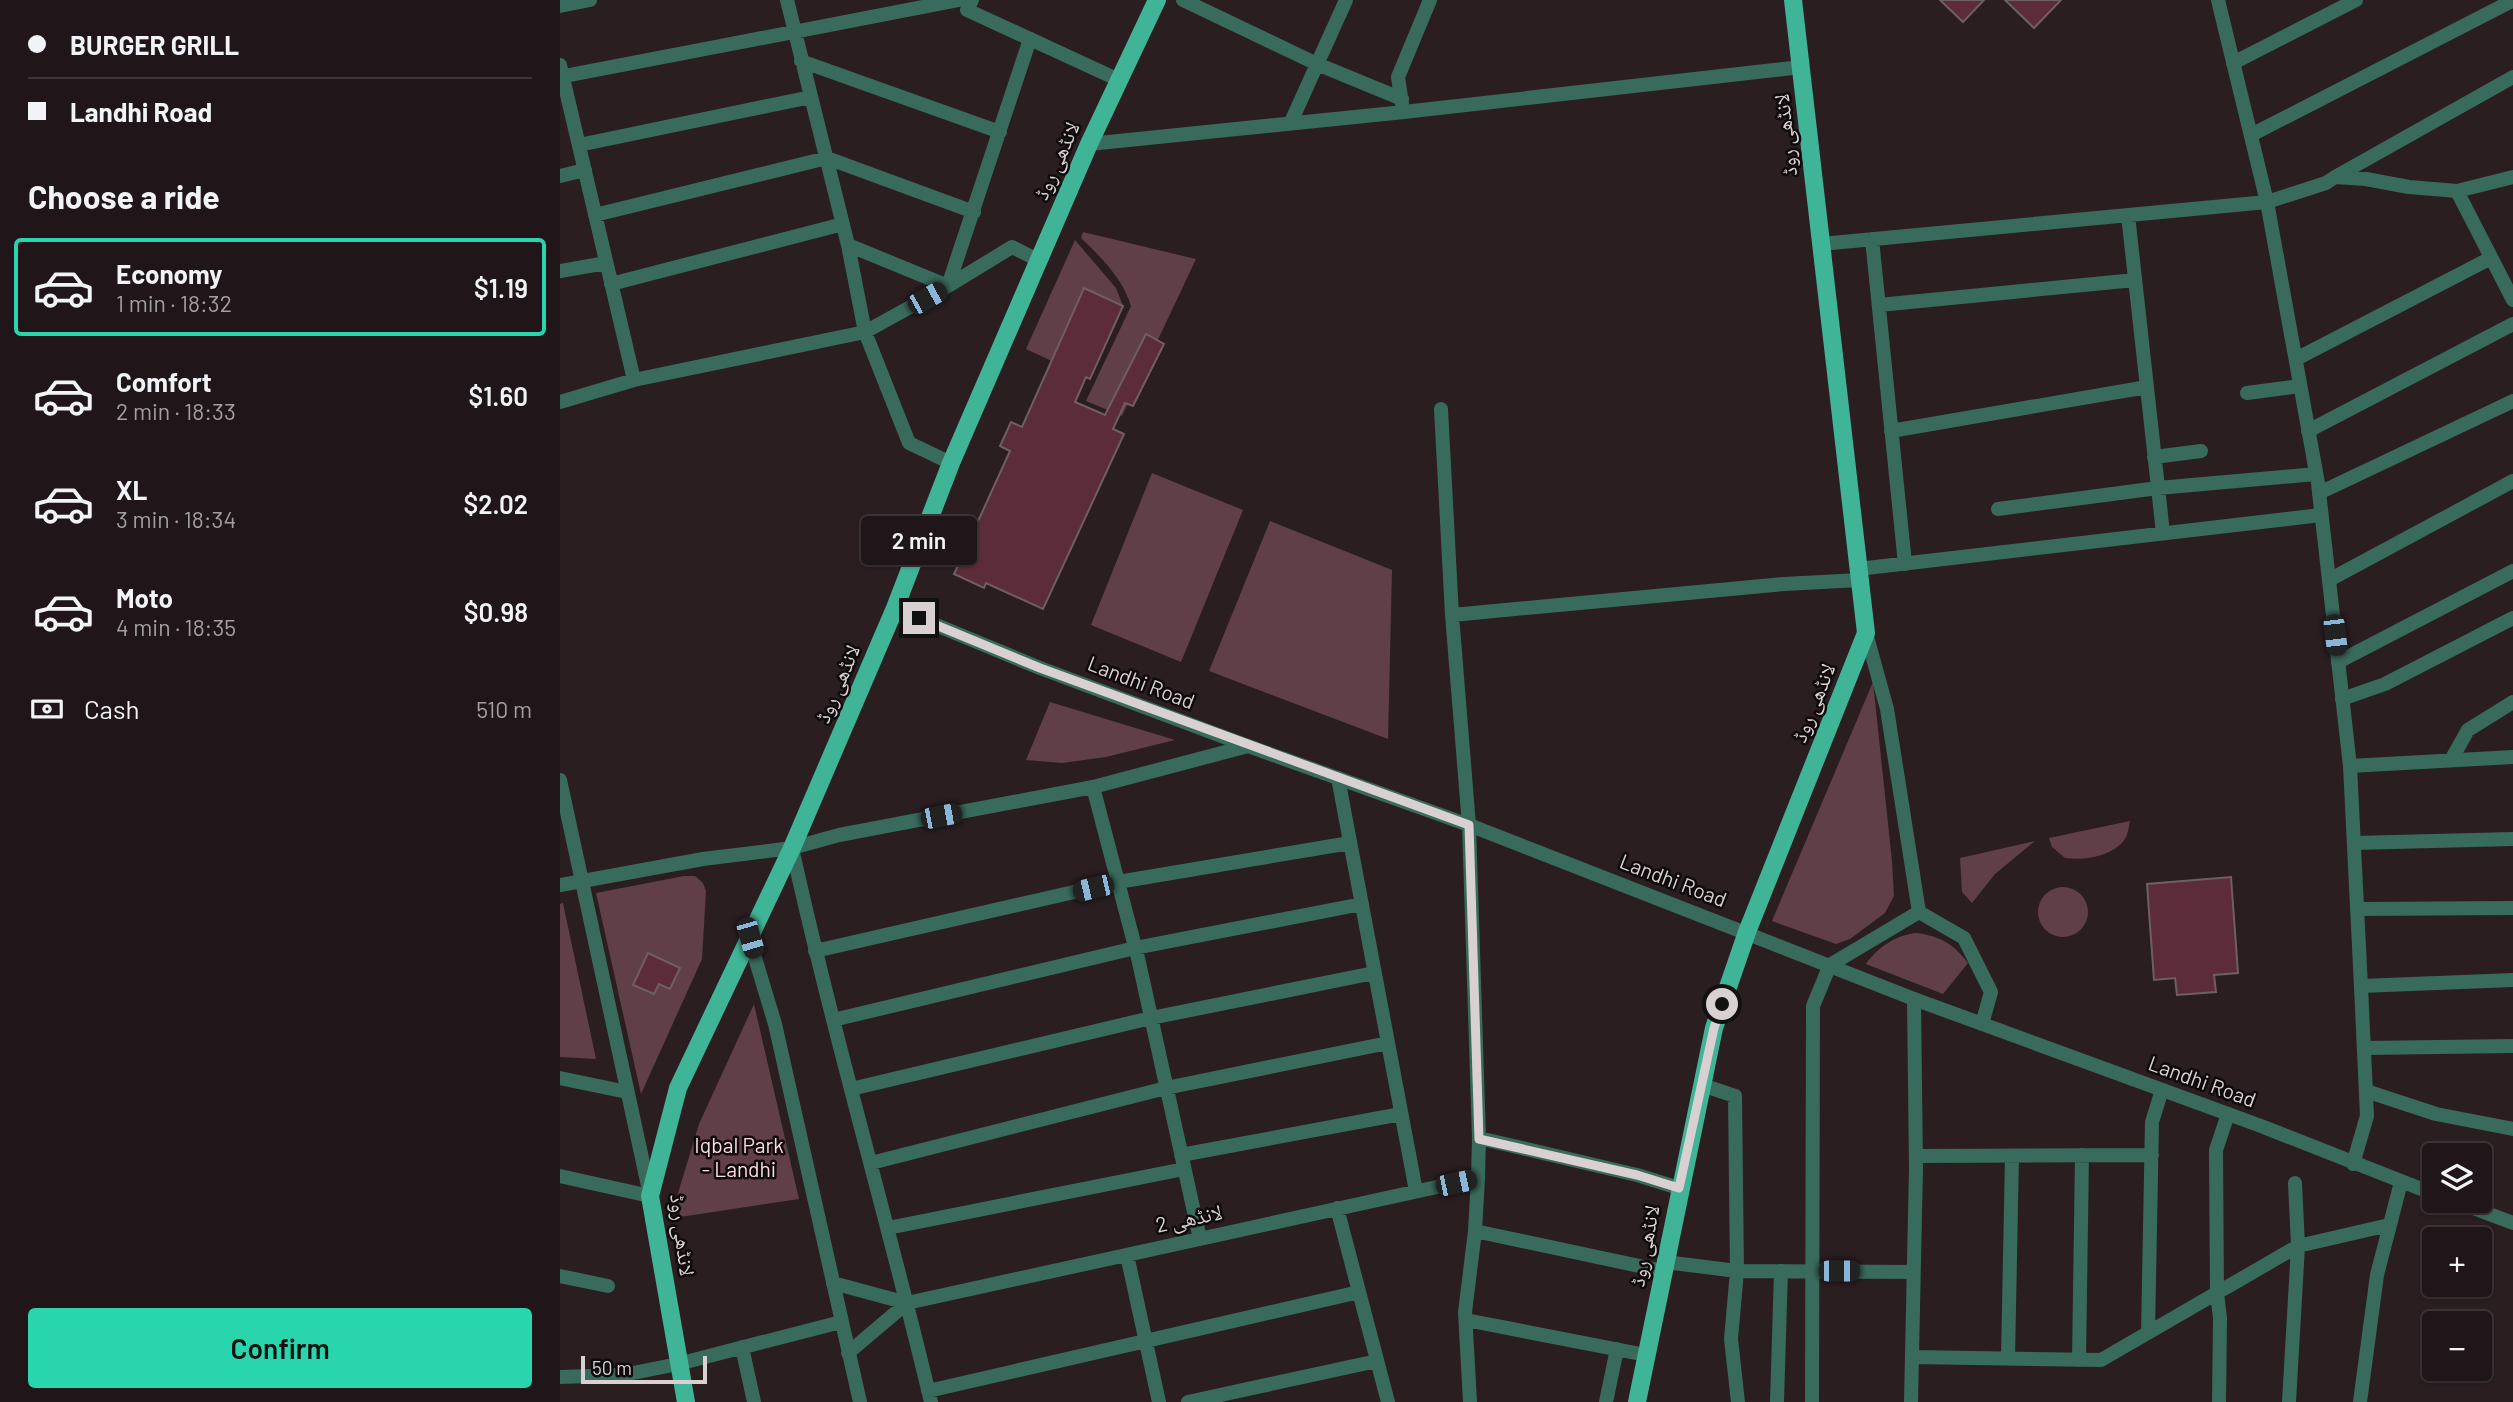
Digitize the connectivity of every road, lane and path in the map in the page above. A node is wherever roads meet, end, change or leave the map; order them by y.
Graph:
1 (590, 0) edge
2 (787, 0) edge
3 (960, 0) edge
4 (972, 0) edge
5 (1157, 0) edge
6 (1183, 0) edge
7 (1346, 0) edge
8 (1430, 0) edge
9 (1793, 0) edge
10 (2218, 0) edge
11 (2356, 0) edge
12 (2512, 1) edge
13 (560, 6) edge
14 (793, 31) junction
15 (1030, 39) junction
16 (801, 61) junction
17 (2233, 63) junction
18 (1317, 64) junction
19 (1801, 67) junction
20 (561, 73) edge
21 (2513, 76) edge
22 (1119, 80) junction
23 (811, 97) junction
24 (1403, 106) junction
25 (1291, 122) junction
26 (1000, 132) junction
27 (2251, 135) junction
28 (1089, 144) junction
29 (579, 145) junction
30 (827, 158) junction
31 (585, 170) junction
32 (560, 176) edge
33 (2335, 177) junction
34 (2513, 177) edge
35 (2458, 191) junction
36 (2267, 202) junction
37 (974, 212) junction
38 (595, 215) junction
39 (2128, 215) junction
40 (843, 224) junction
41 (1872, 239) junction
42 (1821, 244) junction
43 (848, 245) junction
44 (2491, 258) junction
45 (1038, 260) junction
46 (606, 263) junction
47 (560, 271) edge
48 (2135, 280) junction
49 (611, 284) junction
50 (948, 286) junction
51 (2513, 300) edge
52 (1879, 305) junction
53 (2513, 324) edge
54 (865, 332) junction
55 (2295, 359) junction
56 (634, 380) junction
57 (2300, 386) junction
58 (2147, 387) junction
59 (2247, 393) dead end
60 (2513, 401) edge
61 (560, 402) edge
62 (1441, 409) dead end
63 (1891, 431) junction
64 (2308, 431) junction
65 (2201, 451) dead end
66 (2154, 457) junction
67 (951, 463) junction
68 (2316, 474) junction
69 (2513, 481) edge
70 (2158, 488) junction
71 (2319, 493) junction
72 (1998, 509) dead end
73 (2321, 514) junction
74 (2162, 533) junction
75 (1905, 564) junction
76 (2513, 571) edge
77 (1859, 575) junction
78 (2329, 580) junction
79 (895, 608) junction
80 (1452, 615) junction
81 (2513, 618) edge
82 (1866, 633) junction
83 (2338, 662) junction
84 (2342, 699) junction
85 (2513, 702) edge
86 (1248, 746) junction
87 (2513, 757) edge
88 (2451, 760) junction
89 (2350, 766) junction
90 (1338, 778) junction
91 (560, 780) edge
92 (1093, 787) junction
93 (1469, 825) junction
94 (2513, 839) edge
95 (1350, 843) junction
96 (2354, 843) junction
97 (792, 848) junction
98 (582, 881) junction
99 (1118, 882) junction
100 (560, 885) edge
101 (1362, 904) junction
102 (2513, 908) edge
103 (2357, 909) junction
104 (1919, 912) junction
105 (1746, 932) junction
106 (750, 938) junction
107 (1135, 948) junction
108 (815, 951) junction
109 (1830, 965) junction
110 (1374, 973) junction
111 (2513, 980) edge
112 (2361, 986) junction
113 (1914, 999) junction
114 (1151, 1018) junction
115 (833, 1020) junction
116 (1982, 1024) junction
117 (1388, 1043) junction
118 (2513, 1046) edge
119 (2364, 1048) junction
120 (560, 1079) edge
121 (1702, 1085) junction
122 (1166, 1088) junction
123 (851, 1089) junction
124 (2162, 1090) junction
125 (627, 1091) junction
126 (2366, 1091) junction
127 (1401, 1114) junction
128 (2228, 1114) junction
129 (2513, 1129) edge
130 (1479, 1139) junction
131 (2082, 1155) junction
132 (2152, 1155) junction
133 (1916, 1156) junction
134 (2012, 1156) junction
135 (1183, 1162) junction
136 (871, 1163) junction
137 (2353, 1164) junction
138 (560, 1176) edge
139 (1479, 1177) junction
140 (2401, 1182) junction
141 (2295, 1183) dead end
142 (1679, 1188) junction
143 (2422, 1190) edge
144 (1416, 1191) junction
145 (650, 1196) junction
146 (1337, 1208) junction
147 (2486, 1213) edge
148 (2513, 1223) edge
149 (2389, 1225) junction
150 (888, 1228) junction
151 (1475, 1231) junction
152 (1200, 1239) junction
153 (2298, 1246) junction
154 (1127, 1255) junction
155 (1664, 1267) junction
156 (1737, 1270) junction
157 (1781, 1271) junction
158 (1814, 1271) junction
159 (1913, 1272) junction
160 (560, 1276) edge
161 (833, 1283) junction
162 (608, 1286) dead end
163 (1359, 1292) junction
164 (2217, 1293) junction
165 (907, 1303) junction
166 (1466, 1320) junction
167 (841, 1322) junction
168 (2148, 1333) junction
169 (1146, 1340) junction
170 (742, 1347) junction
171 (1616, 1349) junction
172 (848, 1353) junction
173 (1646, 1355) junction
174 (1912, 1357) junction
175 (2008, 1358) junction
176 (2079, 1360) junction
177 (1377, 1361) junction
178 (678, 1364) junction
179 (560, 1377) edge
180 (930, 1396) edge
181 (686, 1402) edge
182 (754, 1402) edge
183 (860, 1402) edge
184 (1159, 1402) edge
185 (1188, 1402) edge
186 (1388, 1402) edge
187 (1470, 1402) edge
188 (1606, 1402) edge
189 (1637, 1402) edge
190 (1738, 1402) edge
191 (1777, 1402) edge
192 (1812, 1402) edge
193 (1910, 1402) edge
194 (2219, 1402) edge
195 (2290, 1402) edge
196 (2360, 1402) edge

1 - 13 street
2 - 14 street
3 - 14 street
4 - 15 street
5 - 22 main road, لانڈھی روڈ
6 - 18 street
7 - 18 street
8 - 24 street
9 - 19 main road, لانڈھی روڈ
10 - 17 street
11 - 17 street
12 - 27 street
14 - 16 street
14 - 20 street
15 - 22 street
15 - 26 street
16 - 23 street
16 - 26 street
17 - 27 street
18 - 24 street
18 - 25 street
19 - 24 street
19 - 42 main road, لانڈھی روڈ
20 - 29 street
21 - 33 street
22 - 28 main road, لانڈھی روڈ
23 - 29 street
23 - 30 street
24 - 25 street
25 - 28 street
26 - 37 street
27 - 36 street
28 - 45 main road, لانڈھی روڈ
29 - 31 street
30 - 37 street
30 - 38 street
30 - 40 street
31 - 32 street
31 - 38 street
33 - 35 street
33 - 36 street
34 - 35 street
35 - 44 street
36 - 39 street
36 - 55 street
37 - 50 street
38 - 46 street
39 - 41 street
39 - 48 street
40 - 43 street
40 - 49 street
41 - 42 street
41 - 52 street
42 - 77 main road, لانڈھی روڈ
43 - 50 street
43 - 54 street
44 - 51 street
44 - 55 street
45 - 50 street
45 - 67 main road, لانڈھی روڈ
46 - 47 street
46 - 49 street
48 - 52 street
48 - 58 street
49 - 56 street
50 - 54 street
52 - 63 street
53 - 64 street
54 - 56 street
54 - 67 street
55 - 57 street
56 - 61 street
57 - 59 street
57 - 64 street
58 - 63 street
58 - 66 street
60 - 71 street
62 - 80 street
63 - 75 street
64 - 68 street
65 - 66 street
66 - 70 street
67 - 79 main road, لانڈھی روڈ
68 - 70 street
68 - 71 street
69 - 78 street
70 - 72 street
70 - 74 street
71 - 73 street
73 - 74 street
73 - 78 street
74 - 75 street
75 - 77 street
76 - 83 street
77 - 80 street
77 - 82 main road, لانڈھی روڈ
78 - 83 street
79 - 86 street, Landhi Road
79 - 97 main road, لانڈھی روڈ
80 - 93 street
81 - 84 street
82 - 104 street
82 - 105 main road, لانڈھی روڈ
83 - 84 street
84 - 89 street
85 - 88 street
86 - 90 street, Landhi Road
86 - 92 street
87 - 88 street
88 - 89 street
89 - 96 street
90 - 93 street, Landhi Road
90 - 95 street
91 - 98 street
92 - 97 street
92 - 99 street
93 - 105 street, Landhi Road
93 - 130 street
94 - 96 street
95 - 99 street
95 - 101 street
96 - 103 street
97 - 98 street
97 - 106 main road, لانڈھی روڈ
97 - 108 street
98 - 100 street
98 - 125 street
99 - 107 street
99 - 108 street
101 - 107 street
101 - 110 street
102 - 103 street
103 - 112 street
104 - 109 street
104 - 116 street
105 - 109 street, Landhi Road
105 - 121 main road, لانڈھی روڈ
106 - 145 main road, لانڈھی روڈ
106 - 161 street
107 - 114 street
107 - 115 street
108 - 115 street
109 - 113 street, Landhi Road
109 - 158 street
110 - 114 street
110 - 117 street
111 - 112 street
112 - 119 street
113 - 116 street, Landhi Road
113 - 133 street
114 - 122 street
114 - 123 street
115 - 123 street
116 - 124 street, Landhi Road
117 - 122 street
117 - 127 street
118 - 119 street
119 - 126 street
120 - 125 street
121 - 142 main road, لانڈھی روڈ
121 - 156 street
122 - 135 street
122 - 136 street
123 - 136 street
124 - 128 street, Landhi Road
124 - 132 street
125 - 145 street
126 - 129 street
126 - 137 street
127 - 135 street
127 - 144 street
128 - 137 street, Landhi Road
128 - 164 street
130 - 139 street
130 - 142 street
131 - 132 street
131 - 134 street
131 - 176 street
132 - 168 street
133 - 134 street
133 - 159 street
134 - 175 street
135 - 150 street
135 - 152 street
136 - 150 street
137 - 140 street, Landhi Road
138 - 145 street
139 - 144 street, لانڈھی 2
139 - 151 street
140 - 143 street, Landhi Road
140 - 149 street
141 - 153 street
142 - 155 main road, لانڈھی روڈ
144 - 146 street, لانڈھی 2
145 - 178 main road, لانڈھی روڈ
146 - 152 street, لانڈھی 2
146 - 163 street
147 - 148 street
149 - 153 street
149 - 196 street
150 - 165 street
151 - 155 street
151 - 166 street
152 - 154 street, لانڈھی 2
153 - 164 street
153 - 195 street
154 - 165 street, لانڈھی 2
154 - 169 street
155 - 156 street
155 - 173 main road, لانڈھی روڈ
156 - 157 street
156 - 190 street
157 - 158 street
157 - 191 street
158 - 159 street
158 - 192 street
159 - 174 street
160 - 162 street
161 - 165 street
161 - 167 street
163 - 169 street
163 - 177 street
164 - 168 street
164 - 194 street
165 - 172 street
165 - 180 street
166 - 171 street
166 - 187 street
167 - 170 street
167 - 172 street
168 - 176 street
169 - 180 street
169 - 184 street
170 - 178 street
170 - 182 street
171 - 173 street
171 - 188 street
172 - 183 street
173 - 189 main road, لانڈھی روڈ
174 - 175 street
174 - 193 street
175 - 176 street
177 - 185 street
177 - 186 street
178 - 179 street
178 - 181 main road, لانڈھی روڈ

